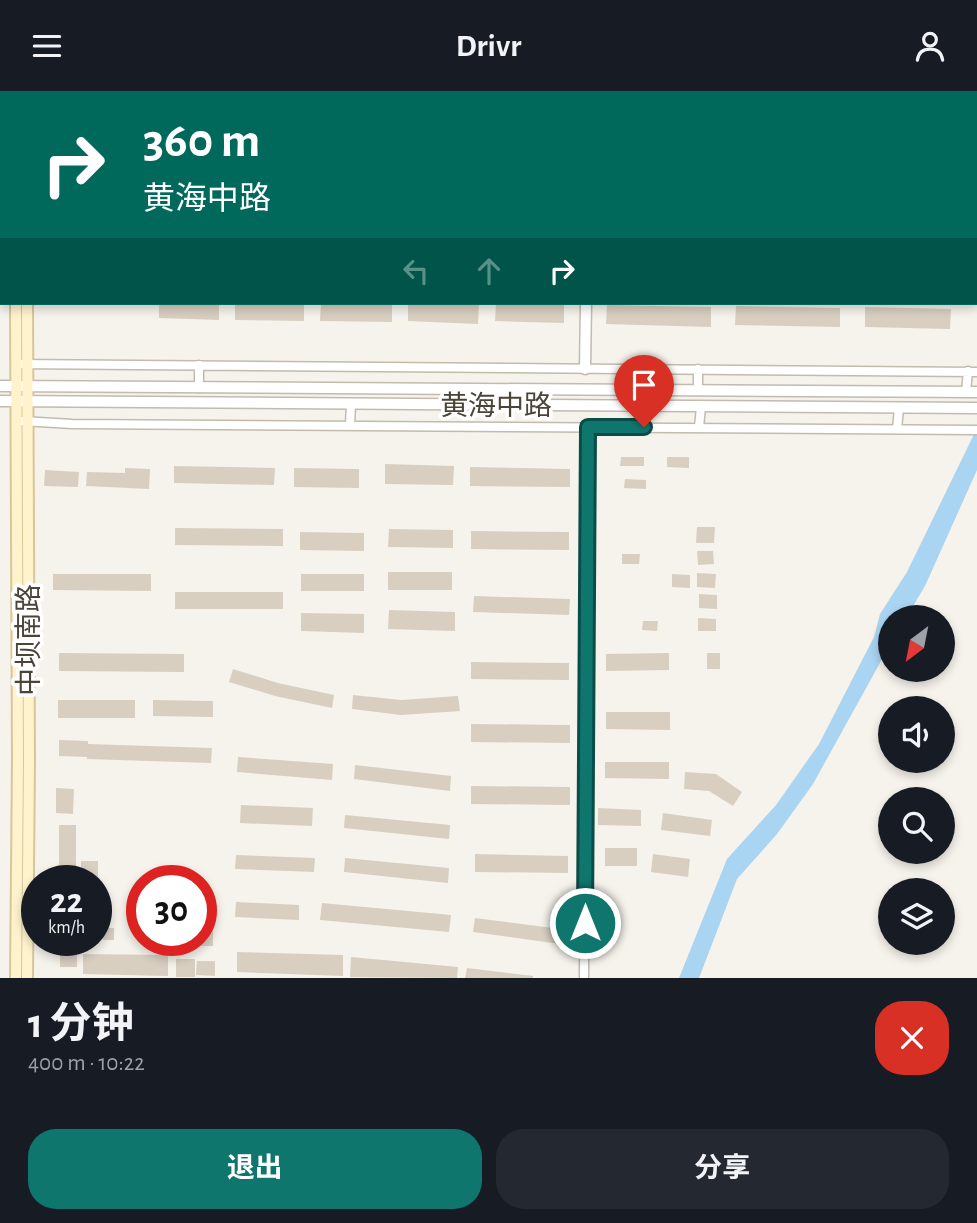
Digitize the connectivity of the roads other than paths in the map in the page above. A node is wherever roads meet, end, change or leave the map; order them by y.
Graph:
1 (16, 305) edge
2 (27, 305) edge
3 (586, 305) edge
4 (16, 363) junction
5 (199, 365) junction
6 (585, 369) junction
7 (698, 369) junction
8 (972, 371) edge
9 (0, 386) edge
10 (21, 386) junction
11 (199, 388) junction
12 (698, 391) junction
13 (972, 392) edge
14 (0, 401) edge
15 (21, 401) junction
16 (351, 404) junction
17 (701, 407) junction
18 (899, 408) junction
19 (974, 408) edge
20 (21, 421) junction
21 (350, 425) junction
22 (588, 427) junction
23 (699, 428) junction
24 (897, 429) junction
25 (977, 430) edge
26 (16, 978) edge
27 (27, 978) edge
28 (584, 978) edge

1 - 4 main road, 中坝南路
2 - 10 main road, 中坝南路
3 - 6 street
4 - 5 street, 黄海中路
4 - 10 main road, 中坝南路
5 - 6 street, 黄海中路
5 - 11 street
6 - 7 street, 黄海中路
7 - 8 street, 黄海中路
7 - 12 street
8 - 13 street
9 - 10 street, 黄海中路
10 - 11 street, 黄海中路
10 - 15 main road, 中坝南路
11 - 12 street, 黄海中路
12 - 13 street, 黄海中路
14 - 15 street, 黄海中路
15 - 16 street, 黄海中路
15 - 20 main road, 中坝南路
16 - 17 street, 黄海中路
16 - 21 street
17 - 18 street, 黄海中路
17 - 23 street
18 - 19 street, 黄海中路
18 - 24 street
20 - 21 street, 黄海中路
20 - 26 main road, 中坝南路
20 - 27 main road, 中坝南路
21 - 22 street, 黄海中路
22 - 23 street, 黄海中路
22 - 28 street
23 - 24 street, 黄海中路
24 - 25 street, 黄海中路

